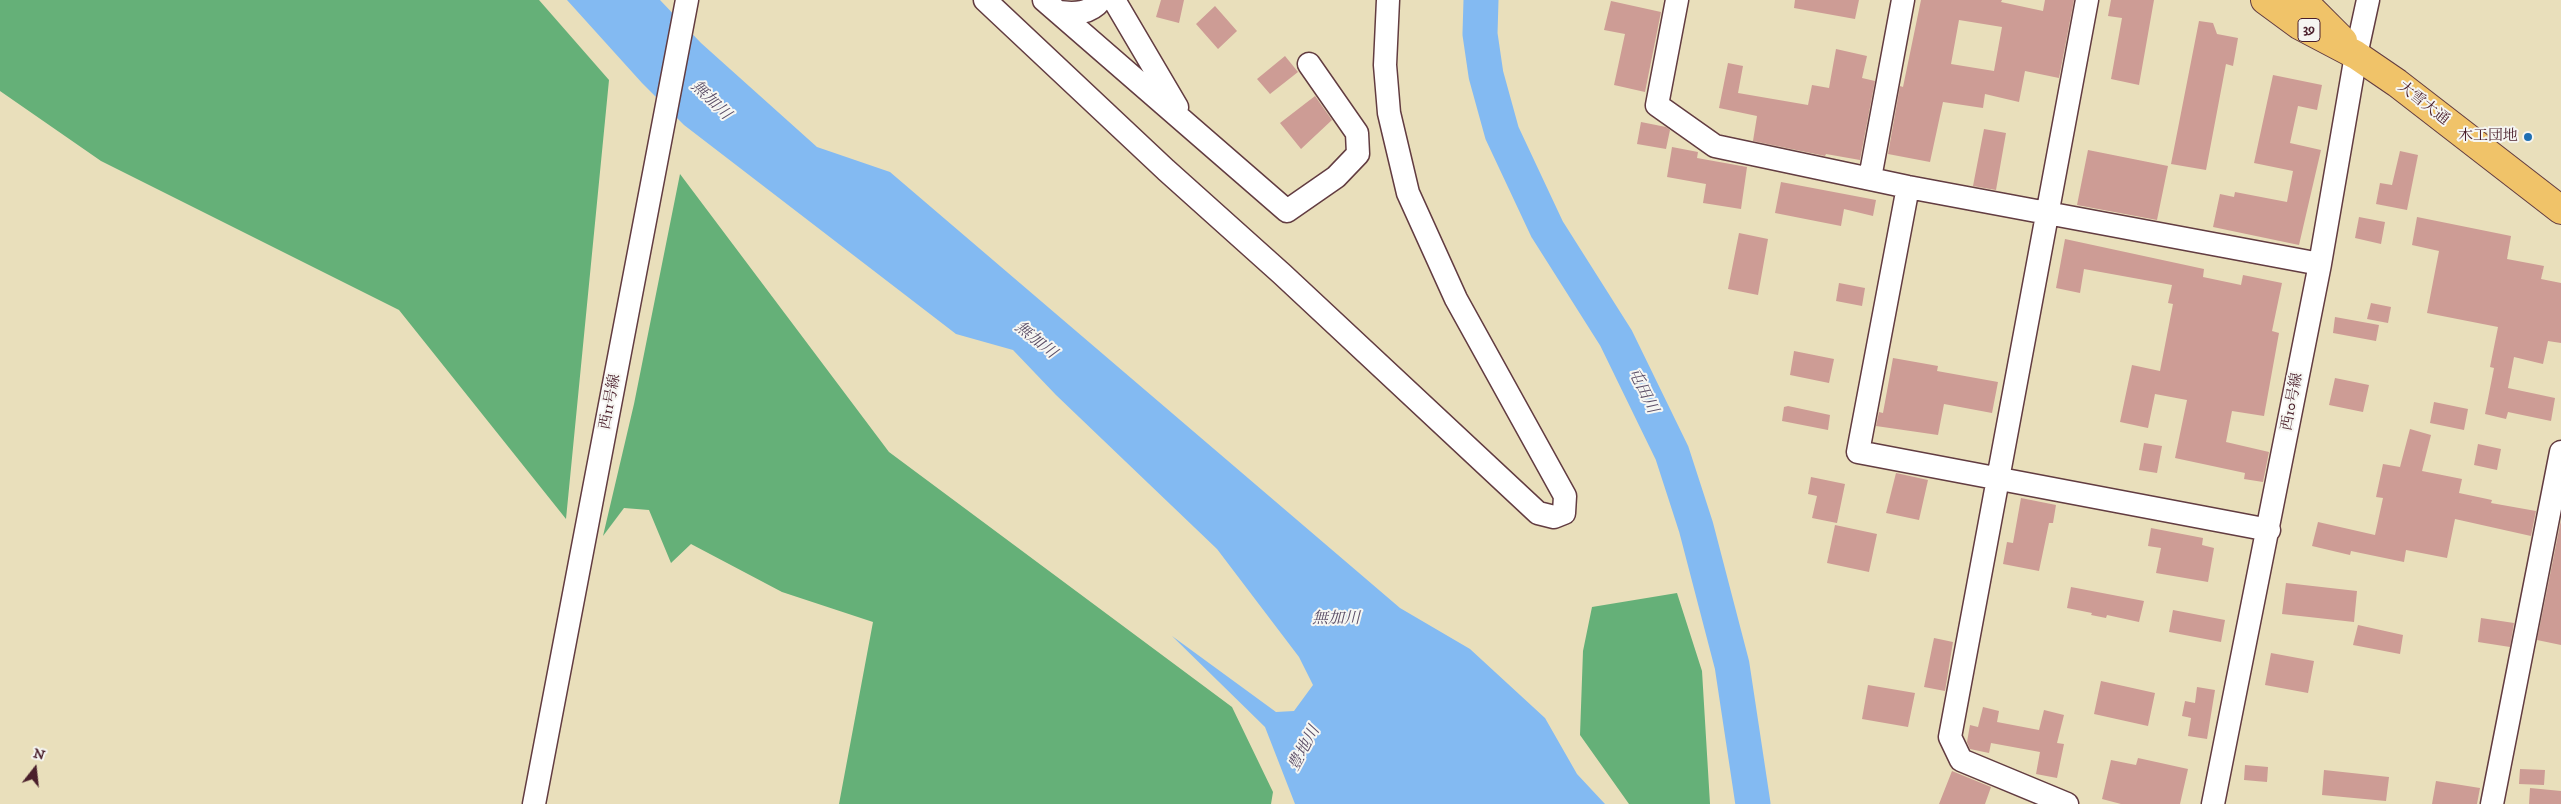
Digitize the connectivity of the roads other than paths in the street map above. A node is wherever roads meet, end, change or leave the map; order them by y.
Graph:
1 (687, 0) edge
2 (985, 0) edge
3 (1101, 0) edge
4 (1114, 0) edge
5 (1388, 0) edge
6 (1677, 0) edge
7 (1903, 0) edge
8 (2087, 0) edge
9 (2265, 0) edge
10 (2302, 0) edge
11 (2368, 0) edge
12 (1051, 6) edge
13 (2356, 55) junction
14 (1309, 64) dead end
15 (1186, 123) junction
16 (1870, 178) junction
17 (1908, 188) junction
18 (2561, 210) edge
19 (2047, 214) junction
20 (2320, 264) junction
21 (2561, 452) edge
22 (1998, 480) junction
23 (2268, 530) junction
24 (534, 804) edge
25 (2067, 804) edge
26 (2213, 804) edge
27 (2492, 804) edge

1 - 24 street, 西11号線
2 - 5 street
3 - 12 street
4 - 15 street
6 - 16 street
7 - 16 street
8 - 19 street
9 - 13 highway, 大雪大通 / 39
10 - 13 highway, 大雪大通 / 39
11 - 13 street, 西10号線
12 - 15 street
13 - 18 highway, 大雪大通 / 39
13 - 20 street, 西10号線
14 - 15 street
16 - 17 street
17 - 19 street
17 - 22 street
19 - 20 street
19 - 22 street
20 - 23 street, 西10号線
21 - 27 street
22 - 23 street
22 - 25 street
23 - 26 street, 西10号線

